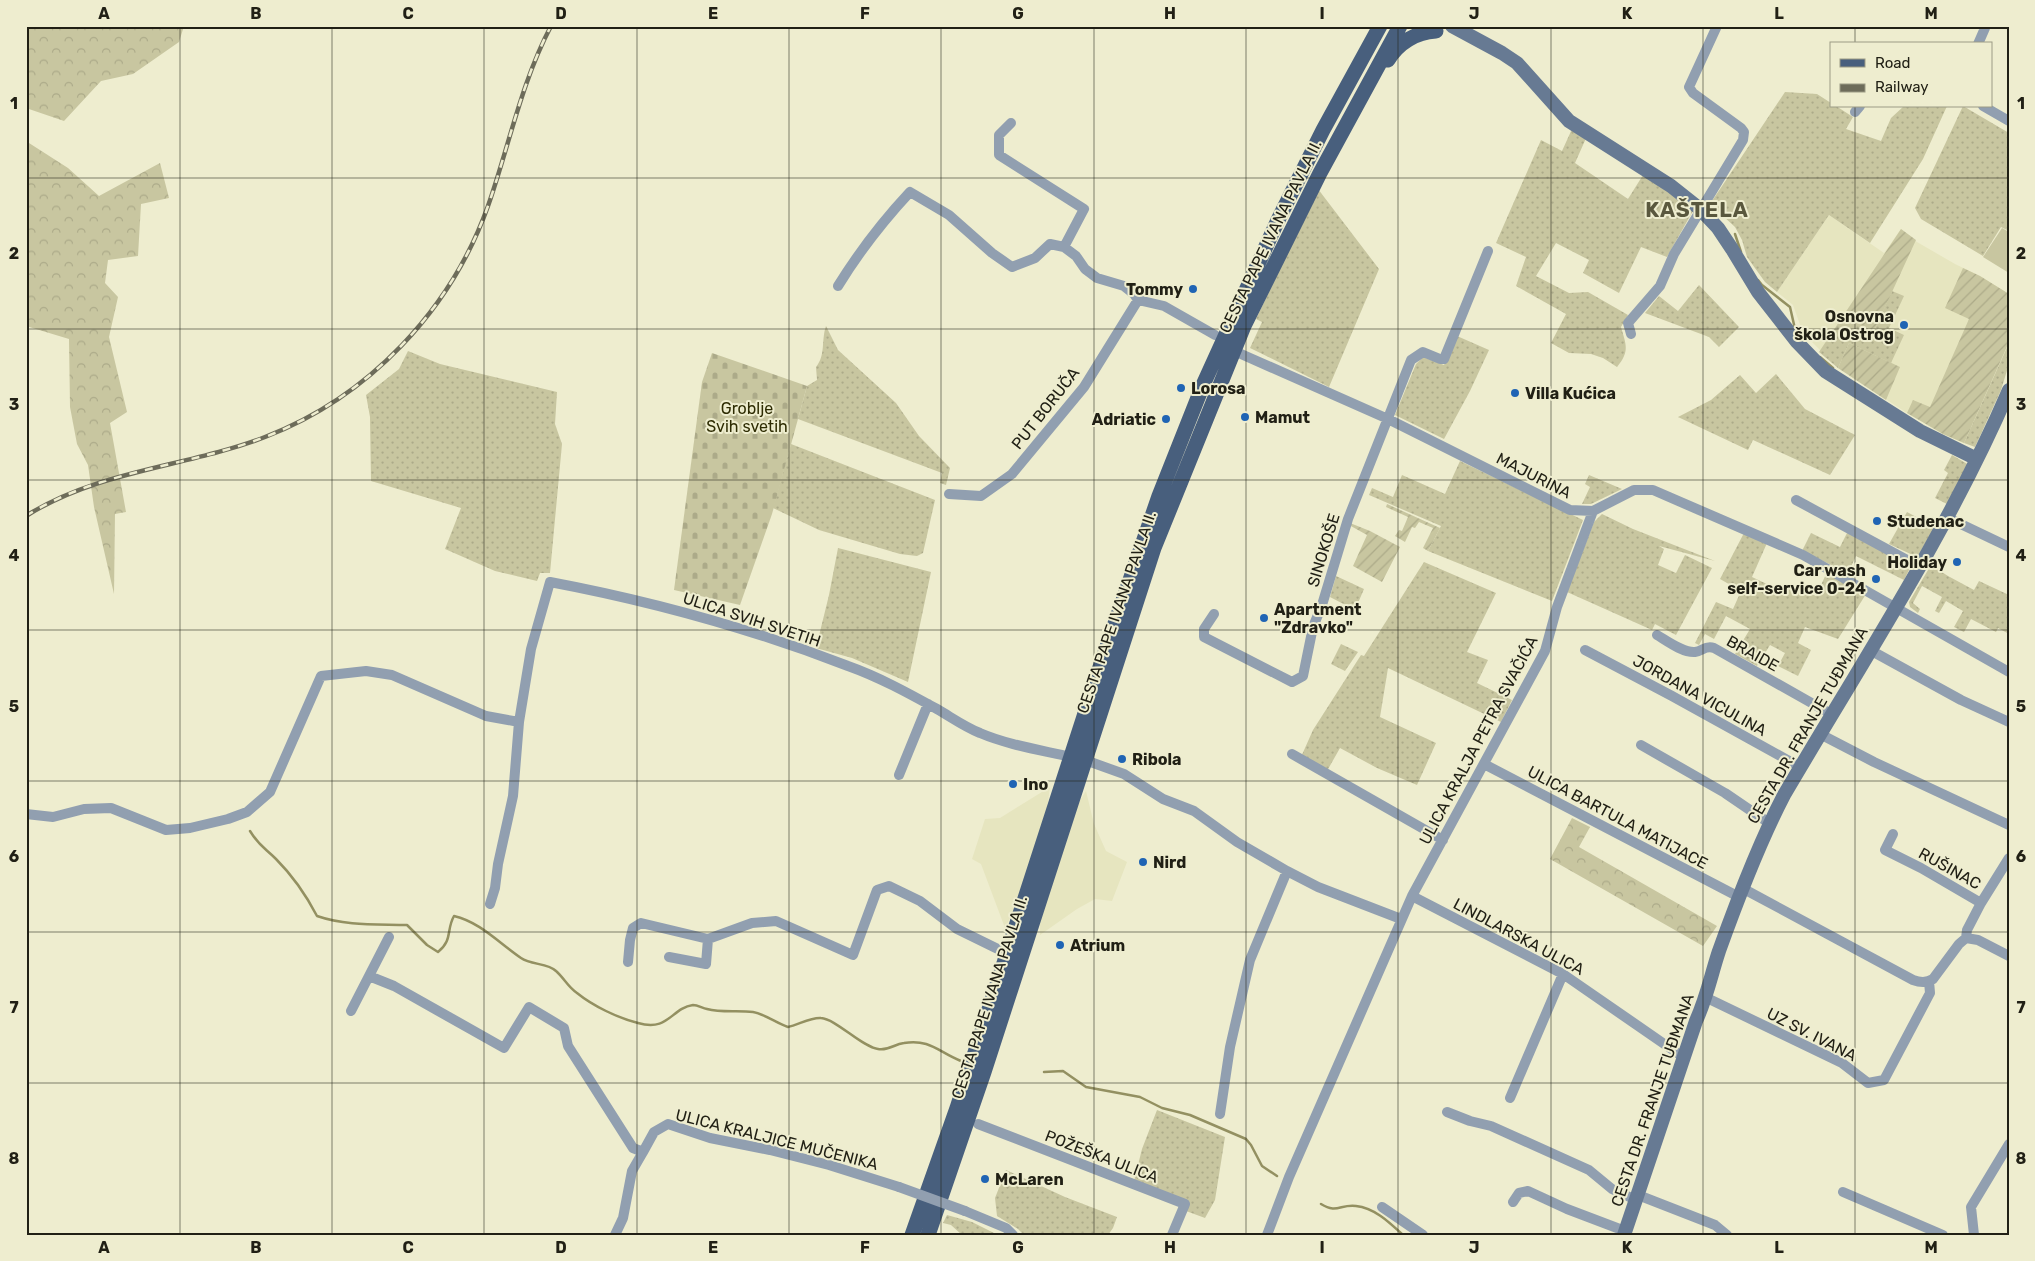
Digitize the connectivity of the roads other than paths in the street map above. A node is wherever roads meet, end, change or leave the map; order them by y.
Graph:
1 (1380, 26) edge
2 (1400, 26) edge
3 (1452, 26) edge
4 (1717, 26) edge
5 (1985, 27) edge
6 (1430, 29) edge
7 (1472, 38) junction
8 (1979, 42) edge
9 (1369, 82) junction
10 (1986, 108) edge
11 (2009, 121) edge
12 (1012, 123) dead end
13 (1700, 208) junction
14 (1064, 247) junction
15 (1488, 251) dead end
16 (838, 286) dead end
17 (1138, 300) junction
18 (1631, 334) dead end
19 (1215, 336) dead end
20 (1241, 354) dead end
21 (2009, 390) edge
22 (2005, 411) edge
23 (1388, 419) junction
24 (1977, 460) junction
25 (949, 494) dead end
26 (1796, 500) dead end
27 (1593, 511) junction
28 (1946, 518) junction
29 (2009, 547) edge
30 (1918, 566) junction
31 (1896, 606) junction
32 (1214, 614) dead end
33 (1657, 635) dead end
34 (1585, 650) dead end
35 (1870, 650) junction
36 (2009, 672) edge
37 (928, 704) junction
38 (1831, 714) junction
39 (519, 722) junction
40 (2009, 722) edge
41 (1820, 734) junction
42 (1641, 745) dead end
43 (1292, 754) dead end
44 (1078, 758) junction
45 (1484, 764) junction
46 (1800, 767) junction
47 (899, 775) dead end
48 (26, 814) edge
49 (1769, 823) junction
50 (2009, 825) edge
51 (1893, 834) dead end
52 (1443, 840) junction
53 (2009, 858) edge
54 (1287, 871) junction
55 (1740, 893) junction
56 (1412, 896) junction
57 (1981, 903) junction
58 (490, 904) dead end
59 (1401, 919) junction
60 (389, 937) dead end
61 (1966, 938) junction
62 (708, 940) junction
63 (1006, 953) junction
64 (2009, 956) edge
65 (668, 957) dead end
66 (628, 962) dead end
67 (1563, 974) junction
68 (369, 976) junction
69 (1929, 982) junction
70 (1707, 998) junction
71 (351, 1011) dead end
72 (1683, 1057) junction
73 (1510, 1098) dead end
74 (1446, 1112) dead end
75 (1220, 1114) dead end
76 (978, 1124) dead end
77 (2009, 1144) edge
78 (642, 1152) junction
79 (1843, 1192) dead end
80 (1637, 1198) junction
81 (1513, 1202) dead end
82 (1382, 1207) dead end
83 (1625, 1233) edge
84 (615, 1235) edge
85 (912, 1235) edge
86 (928, 1235) edge
87 (1013, 1235) edge
88 (1172, 1235) edge
89 (1267, 1235) edge
90 (1423, 1235) edge
91 (1727, 1235) edge
92 (1943, 1235) edge
93 (1974, 1235) edge

1 - 44 main road, CESTA PAPE IVANA PAVLA II.
2 - 9 main road, CESTA PAPE IVANA PAVLA II.
3 - 7 main road
4 - 13 street
5 - 8 street
6 - 7 main road
6 - 9 main road
7 - 13 main road
9 - 44 main road, CESTA PAPE IVANA PAVLA II.
10 - 11 street
12 - 14 street
13 - 18 street
13 - 24 main road
14 - 16 street
14 - 17 street
15 - 23 street
17 - 19 street
17 - 25 street, PUT BORUČA
20 - 23 street, MAJURINA
21 - 22 main road, CESTA DR. FRANJE TUĐMANA
22 - 24 main road, CESTA DR. FRANJE TUĐMANA
23 - 27 street, MAJURINA
23 - 32 street, SINOKOŠE
24 - 28 main road, CESTA DR. FRANJE TUĐMANA
26 - 30 street
27 - 31 street
27 - 45 street, ULICA KRALJA PETRA SVAČIĆA
28 - 29 street
28 - 30 main road, CESTA DR. FRANJE TUĐMANA
30 - 31 main road, CESTA DR. FRANJE TUĐMANA
31 - 35 main road, CESTA DR. FRANJE TUĐMANA
31 - 36 street
33 - 38 street, BRAIDE
34 - 46 street, JORDANA VICULINA
35 - 38 main road, CESTA DR. FRANJE TUĐMANA
35 - 40 street
37 - 39 street, ULICA SVIH SVETIH
37 - 44 street, ULICA SVIH SVETIH
37 - 47 street
38 - 41 main road, CESTA DR. FRANJE TUĐMANA
39 - 48 street
39 - 58 street, ULICA SVIH SVETIH
41 - 46 main road, CESTA DR. FRANJE TUĐMANA
41 - 50 street
42 - 49 street
43 - 52 street
44 - 54 street, ULICA SVIH SVETIH
44 - 63 main road, CESTA PAPE IVANA PAVLA II.
44 - 86 main road, CESTA PAPE IVANA PAVLA II.
45 - 52 street, ULICA KRALJA PETRA SVAČIĆA
45 - 55 street, ULICA BARTULA MATIJACE
46 - 49 main road, CESTA DR. FRANJE TUĐMANA
49 - 55 main road, CESTA DR. FRANJE TUĐMANA
51 - 57 street, RUŠINAC
52 - 56 street, ULICA KRALJA PETRA SVAČIĆA
53 - 57 street
54 - 59 street, ULICA SVIH SVETIH
54 - 75 street
55 - 69 street
55 - 70 main road, CESTA DR. FRANJE TUĐMANA
56 - 59 street, ULICA KRALJA PETRA SVAČIĆA
56 - 67 street, LINDLARSKA ULICA
57 - 61 street, RUŠINAC
59 - 89 street
60 - 68 street
61 - 64 street
61 - 69 street, UZ SV. IVANA
62 - 63 street
62 - 65 street
62 - 66 street
63 - 85 main road, CESTA PAPE IVANA PAVLA II.
67 - 72 street, LINDLARSKA ULICA
67 - 73 street
68 - 71 street
68 - 78 street
69 - 70 street, UZ SV. IVANA
70 - 72 main road, CESTA DR. FRANJE TUĐMANA
72 - 80 main road, CESTA DR. FRANJE TUĐMANA
74 - 80 street
76 - 88 street, POŽEŠKA ULICA
77 - 93 street
78 - 84 street, ULICA KRALJICE MUČENIKA
78 - 87 street, ULICA KRALJICE MUČENIKA, bridge
79 - 92 street
80 - 83 main road, CESTA DR. FRANJE TUĐMANA
80 - 91 street
81 - 83 street
82 - 90 street

